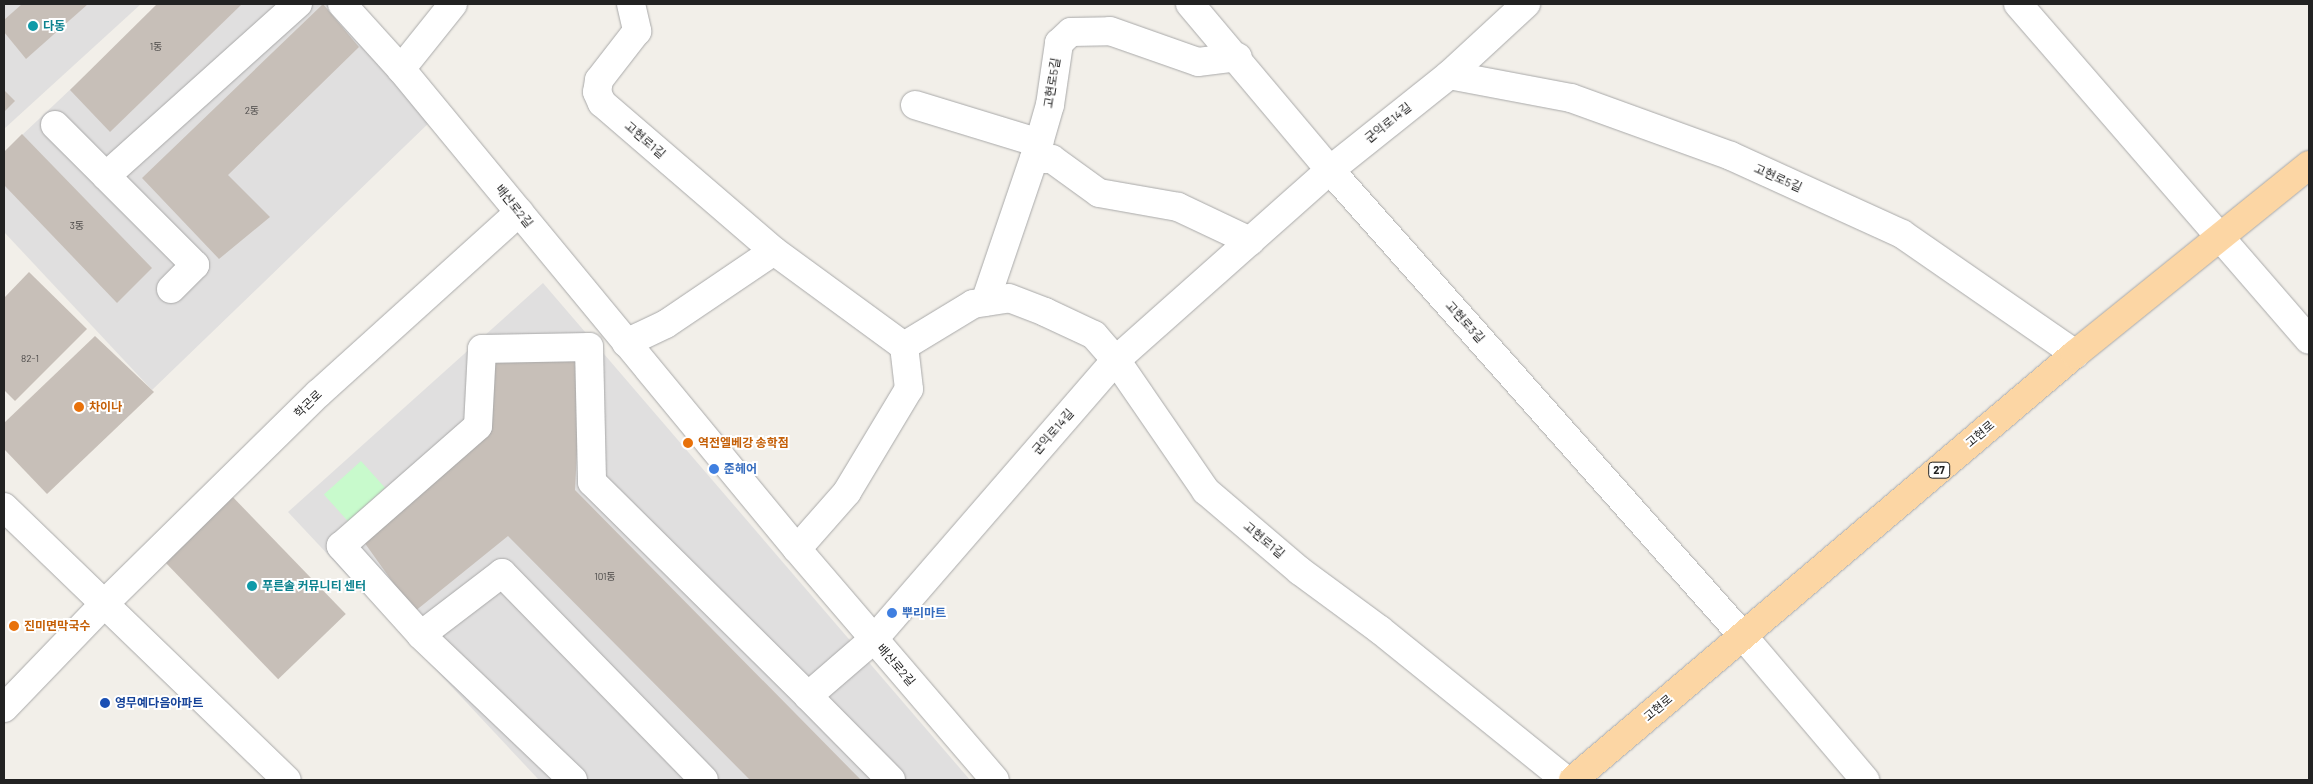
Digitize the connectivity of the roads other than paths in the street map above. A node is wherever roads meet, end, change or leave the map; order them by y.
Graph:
1 (298, 4) edge
2 (342, 4) edge
3 (453, 4) edge
4 (631, 4) edge
5 (1190, 4) edge
6 (1526, 4) edge
7 (2018, 4) edge
8 (1502, 13) edge
9 (1238, 57) junction
10 (401, 69) junction
11 (1449, 74) junction
12 (916, 105) dead end
13 (55, 125) dead end
14 (1037, 151) junction
15 (2309, 165) edge
16 (1330, 170) junction
17 (106, 176) junction
18 (519, 212) junction
19 (2220, 236) junction
20 (1250, 241) junction
21 (774, 251) junction
22 (171, 289) dead end
23 (985, 302) junction
24 (2309, 340) edge
25 (626, 343) junction
26 (904, 346) junction
27 (2075, 354) junction
28 (1116, 360) junction
29 (4, 507) edge
30 (797, 549) junction
31 (104, 604) junction
32 (421, 635) junction
33 (1743, 636) junction
34 (874, 639) junction
35 (808, 696) junction
36 (4, 708) edge
37 (287, 780) edge
38 (573, 780) edge
39 (704, 780) edge
40 (892, 780) edge
41 (995, 780) edge
42 (1566, 780) edge
43 (1573, 780) edge
44 (1865, 780) edge

1 - 17 street
2 - 10 street, 배산로2길
3 - 10 street
4 - 21 street, 고현로1길
5 - 9 street, 고현로3길
6 - 8 street, 군익로14길
7 - 19 street
8 - 11 street, 군익로14길
9 - 14 street, 고현로5길
9 - 16 street, 고현로3길
10 - 18 street, 배산로2길
11 - 16 street, 군익로14길
11 - 27 street, 고현로5길
12 - 14 street
13 - 17 street
14 - 20 street
14 - 23 street, 고현로5길
15 - 19 main road, 고현로 / 27
16 - 20 street, 군익로14길
16 - 33 street, 고현로3길
17 - 22 street
18 - 25 street, 배산로2길
18 - 31 street, 학곤로
19 - 24 street
19 - 27 main road, 고현로 / 27
20 - 28 street, 군익로14길
21 - 25 street
21 - 26 street
23 - 26 street
23 - 28 street, 고현로1길
25 - 30 street, 배산로2길
26 - 30 street
27 - 33 main road, 고현로 / 27
28 - 34 street, 군익로14길
28 - 42 street, 고현로1길
29 - 31 street
30 - 34 street, 배산로2길
31 - 36 street, 학곤로
31 - 37 street
32 - 35 street
32 - 38 street
32 - 39 street
33 - 43 main road, 고현로 / 27
33 - 44 street
34 - 35 street, 군익로14길
34 - 41 street, 배산로2길
35 - 40 street

